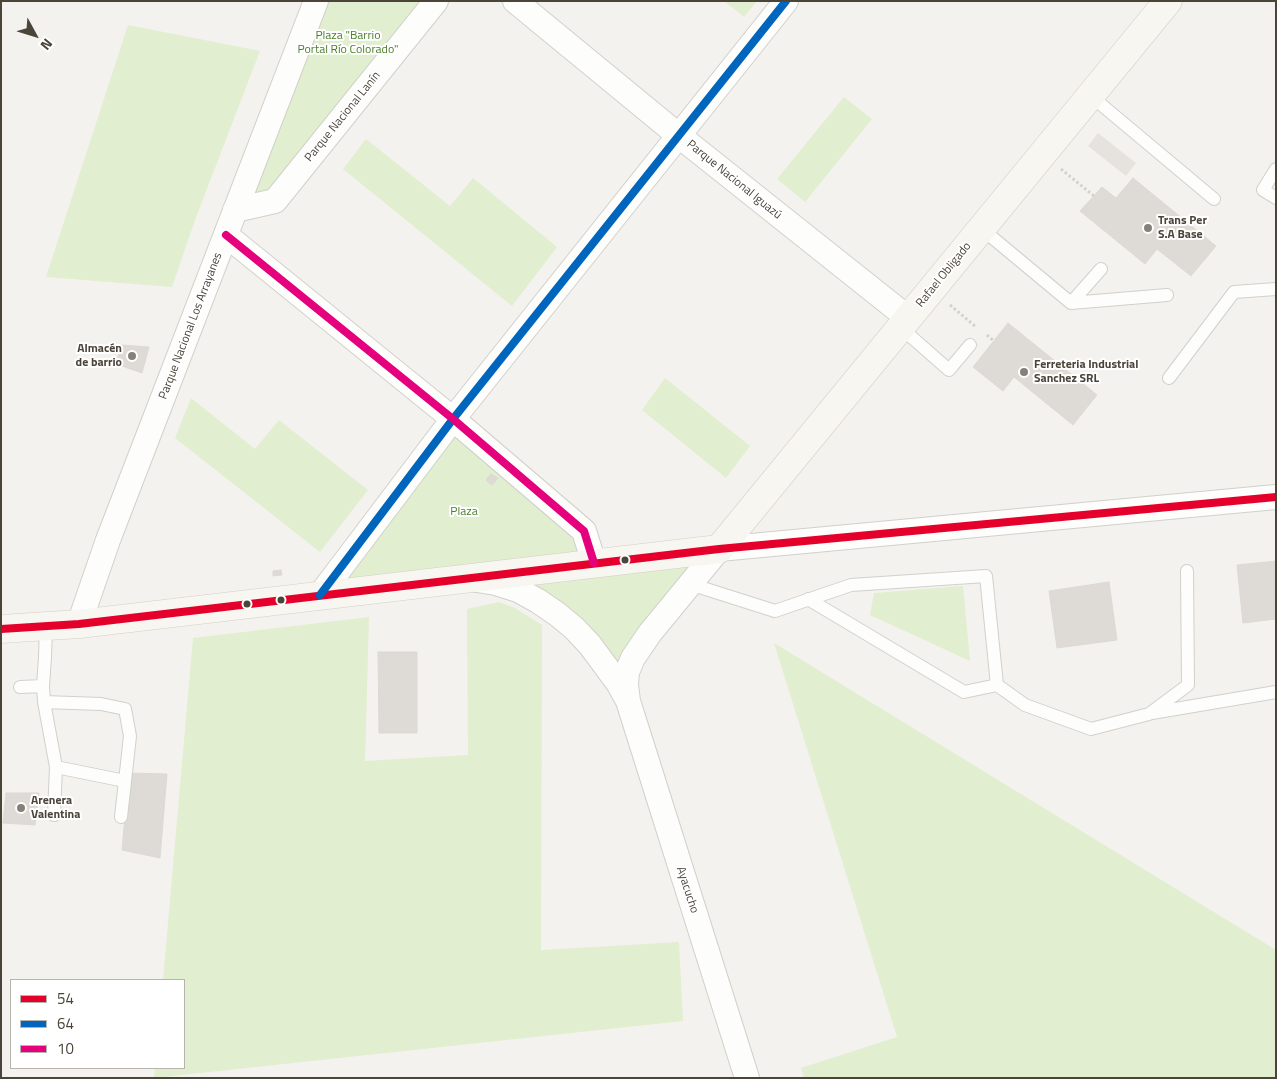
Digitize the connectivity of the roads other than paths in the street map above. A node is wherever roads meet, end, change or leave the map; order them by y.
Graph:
1 (316, 1) edge
2 (436, 1) edge
3 (515, 1) edge
4 (786, 1) edge
5 (1168, 1) edge
6 (1091, 96) junction
7 (678, 135) junction
8 (1276, 169) edge
9 (1276, 198) edge
10 (1214, 199) dead end
11 (235, 210) junction
12 (982, 229) junction
13 (226, 235) junction
14 (1101, 269) dead end
15 (1276, 289) edge
16 (1167, 295) dead end
17 (1071, 303) junction
18 (904, 323) junction
19 (970, 345) dead end
20 (1169, 378) dead end
21 (453, 419) junction
22 (1276, 497) edge
23 (719, 549) junction
24 (594, 563) junction
25 (1187, 571) dead end
26 (468, 578) junction
27 (690, 584) junction
28 (320, 595) junction
29 (808, 600) junction
30 (79, 624) junction
31 (46, 626) junction
32 (1, 629) edge
33 (997, 685) junction
34 (43, 686) junction
35 (20, 687) dead end
36 (1276, 692) edge
37 (628, 701) junction
38 (44, 702) junction
39 (1149, 714) junction
40 (56, 767) junction
41 (125, 781) junction
42 (54, 815) dead end
43 (121, 817) dead end
44 (746, 1078) edge

1 - 11 street, Parque Nacional Los Arrayanes
2 - 11 street, Parque Nacional Lanín
3 - 7 street, Parque Nacional Iguazú
4 - 7 street
5 - 6 street, Rafael Obligado
6 - 10 lane
6 - 12 street, Rafael Obligado
7 - 18 street, Parque Nacional Iguazú
7 - 21 street
8 - 9 lane
11 - 13 street, Parque Nacional Los Arrayanes
12 - 17 lane
12 - 18 street, Rafael Obligado
13 - 21 street
13 - 30 street, Parque Nacional Los Arrayanes
14 - 17 lane
15 - 20 lane
16 - 17 lane
18 - 19 lane
18 - 23 street, Rafael Obligado
21 - 24 street
21 - 28 street
22 - 23 street
23 - 24 street
23 - 27 street, Ayacucho
24 - 26 street
25 - 39 lane
26 - 28 street
26 - 37 street, Ayacucho
27 - 29 lane
27 - 37 street, Ayacucho
28 - 30 street
29 - 33 lane
29 - 33 lane
30 - 31 street
31 - 32 street
31 - 34 lane
33 - 39 lane
34 - 35 lane
34 - 38 lane
36 - 39 lane
37 - 44 street, Ayacucho
38 - 40 lane
38 - 41 lane
40 - 41 lane
40 - 42 lane
41 - 43 lane

